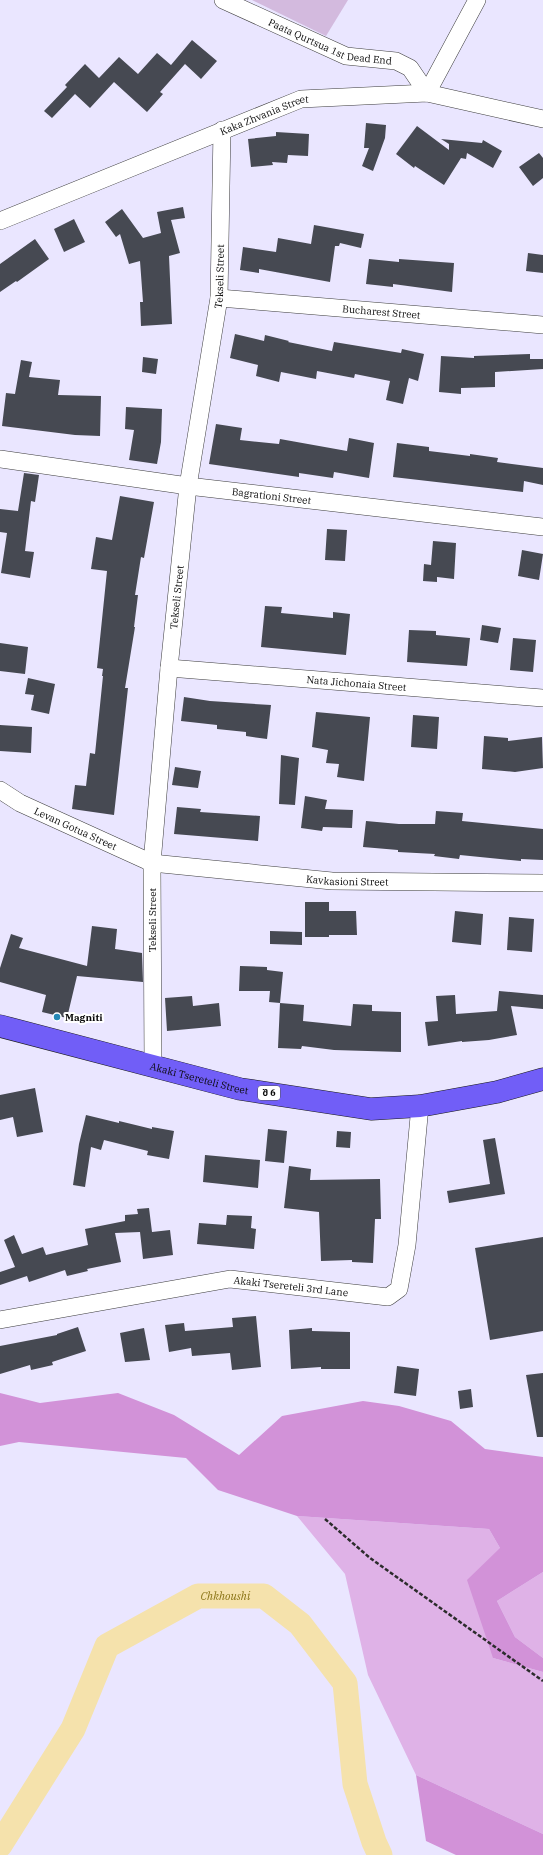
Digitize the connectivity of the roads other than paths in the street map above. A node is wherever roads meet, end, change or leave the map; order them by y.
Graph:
1 (224, 0) edge
2 (477, 0) edge
3 (427, 93) junction
4 (543, 119) edge
5 (222, 130) junction
6 (0, 221) edge
7 (219, 298) junction
8 (543, 326) edge
9 (0, 459) edge
10 (188, 486) junction
11 (543, 527) edge
12 (169, 668) junction
13 (543, 698) edge
14 (0, 790) edge
15 (152, 862) junction
16 (543, 882) edge
17 (0, 1026) edge
18 (153, 1067) junction
19 (543, 1079) edge
20 (420, 1106) junction
21 (0, 1320) edge

1 - 3 street, Paata Qurtsua 1st Dead End
2 - 3 street
3 - 4 street, Kaka Zhvania Street
3 - 5 street, Kaka Zhvania Street
5 - 6 street, Kaka Zhvania Street
5 - 7 street, Tekseli Street
7 - 8 street, Bucharest Street
7 - 10 street, Tekseli Street
9 - 10 street, Bagrationi Street
10 - 11 street, Bagrationi Street
10 - 12 street, Tekseli Street
12 - 13 street, Nata Jichonaia Street
12 - 15 street, Tekseli Street
14 - 15 street, Levan Gotua Street
15 - 16 street, Kavkasioni Street
15 - 18 street, Tekseli Street
17 - 18 main road, Akaki Tsereteli Street / შ 6
18 - 20 main road, Akaki Tsereteli Street / შ 6
19 - 20 main road, Akaki Tsereteli Street / შ 6
20 - 21 street, Akaki Tsereteli 3rd Lane

